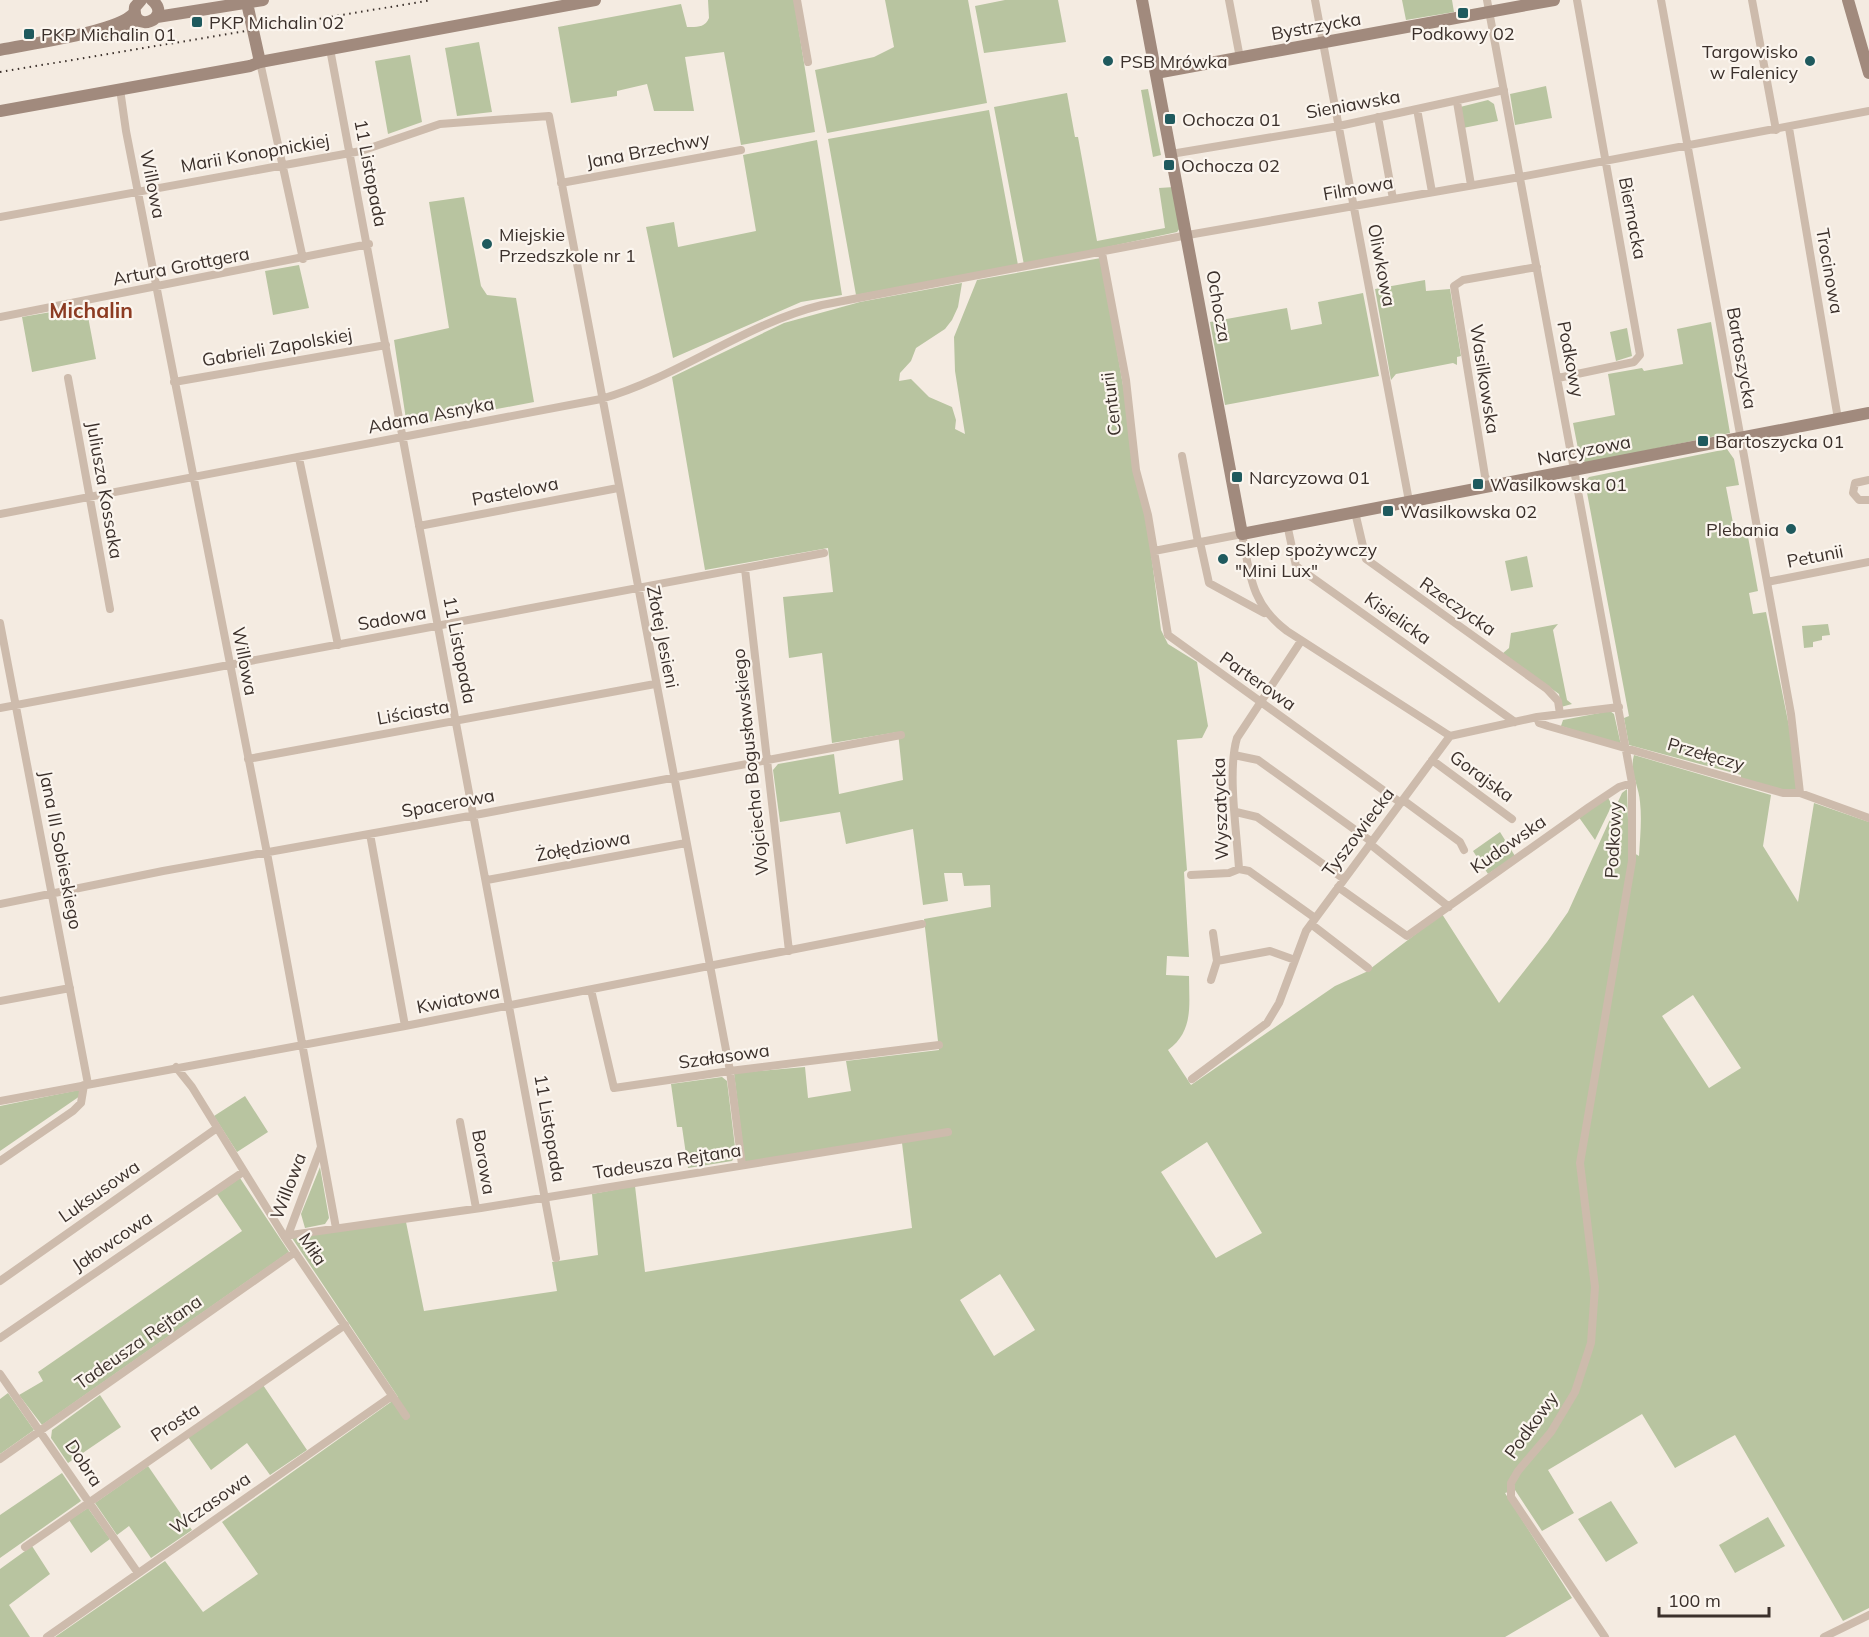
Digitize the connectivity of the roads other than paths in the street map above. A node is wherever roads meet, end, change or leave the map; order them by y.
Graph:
1 (263, 0) edge
2 (595, 0) edge
3 (797, 0) edge
4 (1142, 0) edge
5 (1229, 0) edge
6 (1315, 0) edge
7 (1487, 0) edge
8 (1578, 0) edge
9 (1661, 0) edge
10 (1752, 0) edge
11 (1848, 0) edge
12 (1548, 1) edge
13 (247, 2) edge
14 (136, 7) edge
15 (156, 8) edge
16 (1490, 13) junction
17 (1323, 43) junction
18 (330, 49) junction
19 (0, 50) edge
20 (1240, 58) junction
21 (260, 62) junction
22 (808, 62) dead end
23 (1156, 73) junction
24 (1869, 73) edge
25 (120, 88) junction
26 (1504, 90) junction
27 (1457, 102) junction
28 (1417, 109) junction
29 (0, 111) edge
30 (1869, 111) edge
31 (549, 116) joint
32 (1378, 117) junction
33 (1339, 126) junction
34 (1789, 128) junction
35 (1776, 130) junction
36 (1687, 147) junction
37 (741, 150) dead end
38 (350, 152) junction
39 (1171, 154) junction
40 (1606, 161) junction
41 (282, 165) junction
42 (1520, 177) junction
43 (561, 183) junction
44 (1472, 185) junction
45 (137, 191) junction
46 (1432, 192) junction
47 (1393, 199) junction
48 (1354, 206) junction
49 (0, 217) edge
50 (1188, 235) junction
51 (369, 244) junction
52 (1102, 253) junction
53 (303, 259) junction
54 (1537, 267) junction
55 (156, 287) junction
56 (854, 299) joint
57 (0, 317) edge
58 (386, 345) junction
59 (68, 378) dead end
60 (1558, 378) junction
61 (174, 382) junction
62 (602, 399) junction
63 (1869, 413) edge
64 (1838, 419) junction
65 (402, 438) junction
66 (1740, 438) junction
67 (1182, 456) dead end
68 (299, 458) junction
69 (1575, 470) junction
70 (193, 478) junction
71 (1869, 480) edge
72 (1490, 487) junction
73 (618, 488) junction
74 (90, 498) junction
75 (1869, 500) edge
76 (1409, 501) junction
77 (1355, 512) junction
78 (0, 514) edge
79 (1287, 524) junction
80 (418, 526) junction
81 (1242, 534) junction
82 (1199, 542) junction
83 (1154, 551) junction
84 (824, 553) dead end
85 (1869, 562) edge
86 (745, 569) junction
87 (1767, 582) junction
88 (638, 589) junction
89 (110, 609) dead end
90 (1267, 615) junction
91 (0, 623) edge
92 (438, 627) junction
93 (1301, 641) junction
94 (338, 645) junction
95 (229, 664) junction
96 (655, 684) junction
97 (1261, 702) junction
98 (16, 705) junction
99 (1619, 706) junction
100 (0, 708) edge
101 (1560, 714) junction
102 (1537, 717) junction
103 (456, 721) junction
104 (1515, 722) junction
105 (901, 735) dead end
106 (1450, 736) junction
107 (1627, 749) junction
108 (1234, 755) junction
109 (248, 759) junction
110 (766, 759) junction
111 (1432, 760) junction
112 (674, 779) junction
113 (1632, 783) junction
114 (1800, 793) junction
115 (1402, 801) junction
116 (1236, 812) junction
117 (475, 815) junction
118 (1869, 818) edge
119 (1512, 819) dead end
120 (370, 834) junction
121 (686, 843) junction
122 (1371, 843) junction
123 (1464, 850) dead end
124 (267, 853) junction
125 (1239, 869) junction
126 (1191, 876) dead end
127 (487, 880) junction
128 (1341, 883) junction
129 (53, 894) junction
130 (0, 904) edge
131 (1449, 906) junction
132 (1313, 921) junction
133 (922, 924) dead end
134 (1213, 933) dead end
135 (789, 951) junction
136 (1295, 960) junction
137 (1217, 961) junction
138 (710, 966) junction
139 (1368, 968) dead end
140 (1211, 980) dead end
141 (70, 988) junction
142 (591, 990) junction
143 (0, 1001) edge
144 (511, 1005) junction
145 (405, 1026) junction
146 (303, 1044) junction
147 (939, 1045) dead end
148 (176, 1067) junction
149 (730, 1071) junction
150 (1192, 1078) dead end
151 (86, 1085) junction
152 (0, 1101) edge
153 (460, 1122) dead end
154 (216, 1128) junction
155 (948, 1132) dead end
156 (321, 1147) junction
157 (0, 1161) edge
158 (742, 1165) junction
159 (243, 1172) junction
160 (546, 1197) junction
161 (476, 1208) junction
162 (336, 1228) junction
163 (286, 1235) junction
164 (295, 1251) junction
165 (556, 1258) dead end
166 (0, 1281) edge
167 (345, 1325) junction
168 (0, 1338) edge
169 (0, 1374) edge
170 (392, 1396) junction
171 (406, 1416) dead end
172 (41, 1431) junction
173 (0, 1459) edge
174 (89, 1501) junction
175 (25, 1547) dead end
176 (138, 1573) junction
177 (1869, 1615) edge
178 (47, 1637) edge
179 (1605, 1637) edge
180 (1824, 1637) edge

1 - 13 street
2 - 18 street
3 - 22 street
4 - 23 street, Ochocza
5 - 20 street
6 - 17 street, Oliwkowa
7 - 16 street, Podkowy
8 - 40 street, Biernacka
9 - 36 street, Bartoszycka
10 - 35 street
11 - 24 street
12 - 16 street, Bystrzycka
13 - 15 street
13 - 21 street
14 - 15 street
14 - 19 street
16 - 17 street, Bystrzycka
16 - 26 street, Podkowy
17 - 20 street, Bystrzycka
17 - 33 street, Oliwkowa
18 - 21 street
18 - 38 street, 11 Listopada
20 - 23 street, Bystrzycka
21 - 25 street
21 - 41 street
23 - 39 street, Ochocza
25 - 29 street
25 - 45 street, Willowa
26 - 27 street, Sieniawska
26 - 42 street, Podkowy
27 - 28 street, Sieniawska
27 - 44 street
28 - 32 street, Sieniawska
28 - 46 street
30 - 34 street, Filmowa
31 - 38 street, Marii Konopnickiej
31 - 43 street, Złotej Jesieni
32 - 33 street, Sieniawska
32 - 47 street
33 - 39 street, Sieniawska
33 - 48 street, Oliwkowa
34 - 35 street, Filmowa
34 - 64 street, Trocinowa
35 - 36 street, Filmowa
36 - 40 street, Filmowa
36 - 66 street, Bartoszycka
37 - 43 street, Jana Brzechwy
38 - 41 street, Marii Konopnickiej
38 - 51 street, 11 Listopada
39 - 50 street, Ochocza
40 - 42 street, Filmowa
40 - 60 street, Biernacka
41 - 45 street, Marii Konopnickiej
41 - 53 street
42 - 44 street, Filmowa
42 - 54 street, Podkowy
43 - 62 street, Złotej Jesieni
44 - 46 street, Filmowa
45 - 49 street, Marii Konopnickiej
45 - 55 street, Willowa
46 - 47 street, Filmowa
47 - 48 street, Filmowa
48 - 50 street, Filmowa
48 - 76 street, Oliwkowa
50 - 52 street, Filmowa
50 - 81 street, Ochocza
51 - 53 street, Artura Grottgera
51 - 58 street, 11 Listopada
52 - 56 street, Filmowa
52 - 83 street, Centurii
53 - 55 street, Artura Grottgera
54 - 60 street, Podkowy
54 - 72 street, Wasilkowska
55 - 57 street, Artura Grottgera
55 - 61 street, Willowa
56 - 62 street, Adama Asnyka
58 - 61 street, Gabrieli Zapolskiej
58 - 65 street, 11 Listopada
59 - 74 street, Juliusza Kossaka
60 - 69 street, Podkowy
61 - 70 street, Willowa
62 - 65 street, Adama Asnyka
62 - 73 street, Złotej Jesieni
63 - 64 street, Narcyzowa
64 - 66 street, Narcyzowa
65 - 68 street, Adama Asnyka
65 - 80 street, 11 Listopada
66 - 69 street, Narcyzowa
66 - 87 street, Bartoszycka
67 - 82 street
68 - 70 street, Adama Asnyka
68 - 94 street
69 - 72 street, Narcyzowa
69 - 99 street, Podkowy
70 - 74 street, Adama Asnyka
70 - 95 street, Willowa
71 - 75 street
72 - 76 street, Narcyzowa
73 - 80 street, Pastelowa
73 - 88 street, Złotej Jesieni
74 - 78 street, Adama Asnyka
74 - 89 street, Juliusza Kossaka
76 - 77 street, Narcyzowa
77 - 79 street, Narcyzowa
77 - 101 street, Rzeczycka
79 - 81 street, Narcyzowa
79 - 104 street, Kisielicka
80 - 92 street, 11 Listopada
81 - 82 street, Narcyzowa
81 - 90 street, Ochocza
82 - 83 street, Narcyzowa
82 - 90 street, Ochocza
83 - 97 street, Parterowa
84 - 86 street, Sadowa
85 - 87 street, Petunii
86 - 88 street, Sadowa
86 - 110 street, Wojciecha Bogusławskiego
87 - 114 street, Bartoszycka
88 - 92 street, Sadowa
88 - 96 street, Złotej Jesieni
90 - 93 street, Ochocza
91 - 98 street, Jana III Sobieskiego
92 - 94 street, Sadowa
92 - 103 street, 11 Listopada
93 - 97 street, Wyszatycka
93 - 106 street, Ochocza
94 - 95 street, Sadowa
95 - 98 street, Sadowa
95 - 109 street, Willowa
96 - 103 street, Liściasta
96 - 112 street, Złotej Jesieni
97 - 108 street, Wyszatycka
97 - 115 street, Parterowa
98 - 100 street, Sadowa
98 - 129 street, Jana III Sobieskiego
99 - 101 street
99 - 107 street, Podkowy
101 - 102 street
102 - 104 street
102 - 107 street, Przełęczy
103 - 109 street, Liściasta
103 - 117 street, 11 Listopada
104 - 106 street
105 - 110 street, Spacerowa
106 - 111 street, Tyszowiecka
107 - 113 street, Podkowy
107 - 114 street, Przełęczy
108 - 116 street, Wyszatycka
108 - 122 street
109 - 124 street, Willowa
110 - 112 street, Spacerowa
110 - 135 street, Wojciecha Bogusławskiego
111 - 115 street, Tyszowiecka
111 - 119 street, Gorajska
112 - 117 street, Spacerowa
112 - 121 street, Złotej Jesieni
113 - 131 street, Kudowska
113 - 179 street, Podkowy
114 - 118 street, Przełęczy
115 - 122 street, Tyszowiecka
115 - 123 street, Parterowa
116 - 125 street, Wyszatycka
116 - 128 street
117 - 120 street, Spacerowa
117 - 127 street, 11 Listopada
120 - 124 street, Spacerowa
120 - 145 street
121 - 127 street, Żołędziowa
121 - 138 street, Złotej Jesieni
122 - 128 street, Tyszowiecka
122 - 131 street
124 - 129 street, Spacerowa
124 - 146 street, Willowa
125 - 126 street
125 - 132 street, Wyszatycka
127 - 144 street, 11 Listopada
128 - 131 street, Kudowska
128 - 132 street, Tyszowiecka
129 - 130 street, Spacerowa
129 - 141 street, Jana III Sobieskiego
132 - 136 street, Tyszowiecka
132 - 139 street, Wyszatycka
133 - 135 street, Kwiatowa
134 - 137 street
135 - 138 street, Kwiatowa
136 - 137 street
136 - 150 street, Tyszowiecka
137 - 140 street
138 - 142 street, Kwiatowa
138 - 149 street, Złotej Jesieni
141 - 143 street
141 - 151 street, Jana III Sobieskiego
142 - 144 street, Kwiatowa
142 - 149 street, Szałasowa
144 - 145 street, Kwiatowa
144 - 160 street, 11 Listopada
145 - 146 street, Kwiatowa
146 - 148 street, Kwiatowa
146 - 156 street, Willowa
147 - 149 street, Szałasowa
148 - 151 street, Kwiatowa
148 - 154 street, Miła
149 - 158 street, Złotej Jesieni
151 - 152 street, Kwiatowa
151 - 157 street
153 - 161 street, Borowa
154 - 159 street, Miła
154 - 166 street, Luksusowa
155 - 158 street, Tadeusza Rejtana
156 - 162 street
156 - 163 street, Willowa
158 - 160 street, Tadeusza Rejtana
159 - 163 street, Miła
159 - 168 street, Jałowcowa
160 - 161 street, Tadeusza Rejtana
160 - 165 street, 11 Listopada
161 - 162 street, Tadeusza Rejtana
162 - 163 street, Tadeusza Rejtana
163 - 164 street, Miła
164 - 167 street, Miła
164 - 172 street, Tadeusza Rejtana
167 - 170 street, Miła
167 - 174 street, Prosta
169 - 172 street, Dobra
170 - 171 street, Miła
170 - 176 street, Wczasowa
172 - 173 street, Tadeusza Rejtana
172 - 174 street, Dobra
174 - 175 street, Prosta
174 - 176 street, Dobra
176 - 178 street, Wczasowa
177 - 180 street

